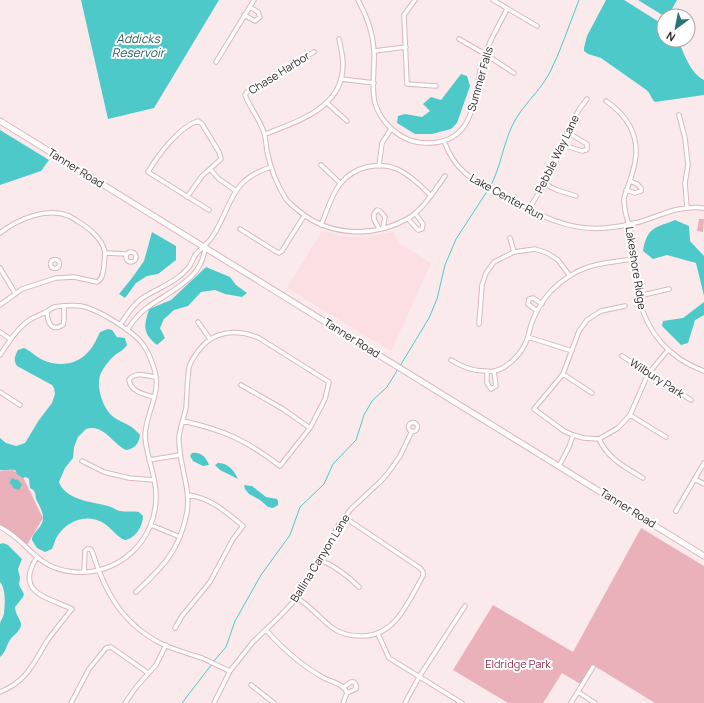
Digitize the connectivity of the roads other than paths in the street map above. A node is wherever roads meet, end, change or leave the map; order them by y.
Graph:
1 (254, 0) edge
2 (358, 0) edge
3 (415, 0) edge
4 (493, 0) edge
5 (250, 7) junction
6 (507, 9) junction
7 (244, 16) junction
8 (537, 26) dead end
9 (339, 39) dead end
10 (459, 39) dead end
11 (406, 47) junction
12 (374, 51) junction
13 (314, 52) dead end
14 (485, 54) junction
15 (216, 62) dead end
16 (514, 73) dead end
17 (341, 79) junction
18 (374, 83) junction
19 (436, 86) dead end
20 (587, 99) dead end
21 (606, 101) dead end
22 (327, 103) junction
23 (679, 115) dead end
24 (0, 121) edge
25 (346, 121) dead end
26 (391, 129) junction
27 (567, 132) junction
28 (265, 134) junction
29 (444, 141) junction
30 (563, 145) junction
31 (321, 165) dead end
32 (379, 166) junction
33 (271, 167) junction
34 (210, 169) junction
35 (445, 176) dead end
36 (630, 181) junction
37 (340, 183) junction
38 (545, 184) junction
39 (626, 190) junction
40 (236, 191) junction
41 (431, 196) junction
42 (576, 196) dead end
43 (187, 197) junction
44 (687, 207) junction
45 (704, 208) edge
46 (209, 210) dead end
47 (528, 210) junction
48 (415, 214) junction
49 (304, 216) junction
50 (408, 219) junction
51 (322, 225) junction
52 (629, 225) junction
53 (240, 229) dead end
54 (0, 233) edge
55 (510, 238) dead end
56 (204, 247) junction
57 (514, 252) junction
58 (105, 253) junction
59 (126, 254) dead end
60 (635, 259) junction
61 (0, 268) edge
62 (54, 269) dead end
63 (570, 276) junction
64 (56, 278) junction
65 (669, 289) dead end
66 (15, 293) junction
67 (639, 296) junction
68 (0, 304) edge
69 (542, 304) junction
70 (64, 306) junction
71 (625, 306) dead end
72 (537, 311) junction
73 (47, 313) junction
74 (198, 322) dead end
75 (479, 324) dead end
76 (120, 325) junction
77 (127, 330) junction
78 (0, 332) edge
79 (528, 337) junction
80 (10, 339) junction
81 (210, 339) junction
82 (668, 350) junction
83 (572, 351) junction
84 (0, 355) edge
85 (622, 356) dead end
86 (451, 360) dead end
87 (487, 371) junction
88 (494, 371) junction
89 (704, 371) edge
90 (563, 374) junction
91 (648, 374) junction
92 (156, 377) junction
93 (241, 385) dead end
94 (0, 392) edge
95 (592, 393) dead end
96 (154, 397) junction
97 (691, 400) dead end
98 (20, 405) dead end
99 (630, 415) junction
100 (183, 420) junction
101 (310, 428) junction
102 (412, 431) dead end
103 (573, 435) junction
104 (666, 437) dead end
105 (599, 439) junction
106 (180, 455) junction
107 (149, 460) junction
108 (82, 461) dead end
109 (704, 463) edge
110 (559, 466) junction
111 (643, 478) dead end
112 (695, 479) junction
113 (154, 480) junction
114 (704, 484) edge
115 (188, 496) junction
116 (676, 511) dead end
117 (344, 517) junction
118 (151, 525) junction
119 (0, 527) edge
120 (180, 537) junction
121 (704, 556) edge
122 (36, 557) junction
123 (321, 560) junction
124 (98, 571) junction
125 (84, 572) junction
126 (359, 587) dead end
127 (136, 592) dead end
128 (297, 598) junction
129 (465, 606) dead end
130 (175, 628) dead end
131 (266, 630) junction
132 (378, 634) junction
133 (166, 645) junction
134 (593, 667) dead end
135 (230, 671) junction
136 (148, 674) junction
137 (420, 677) junction
138 (252, 685) dead end
139 (346, 690) junction
140 (0, 692) edge
141 (578, 692) junction
142 (71, 703) edge
143 (125, 703) edge
144 (214, 703) edge
145 (273, 703) edge
146 (343, 703) edge
147 (405, 703) edge
148 (462, 703) edge
149 (571, 703) edge
150 (595, 703) edge

1 - 5 street
2 - 12 street
3 - 11 street
4 - 6 street
5 - 7 street
5 - 7 street
6 - 8 street
6 - 14 street, Summer Falls
7 - 15 street
9 - 17 street
10 - 14 street
11 - 12 street
11 - 19 street
12 - 18 street
13 - 28 street, Chase Harbor
14 - 16 street
14 - 29 street, Summer Falls
17 - 18 street
17 - 22 street
18 - 26 street
20 - 27 street, Pebble Way Lane
21 - 36 street, Lakeshore Ridge
22 - 25 street
22 - 28 street
23 - 44 street
24 - 56 main road, Tanner Road
26 - 29 street
26 - 32 street
27 - 30 street, Pebble Way Lane
27 - 30 street
28 - 33 street
29 - 47 street, Lake Center Run
30 - 38 street, Pebble Way Lane
31 - 37 street
32 - 37 street
32 - 41 street
33 - 40 street
33 - 49 street
34 - 40 street
34 - 43 street
34 - 43 street
35 - 41 street
36 - 39 street, Lakeshore Ridge
36 - 39 street
37 - 51 street
38 - 42 street
38 - 47 street, Pebble Way Lane
39 - 52 street, Lakeshore Ridge
40 - 56 street
41 - 48 street
43 - 46 street
44 - 45 street, Lake Center Run
44 - 52 street, Lake Center Run
47 - 52 street, Lake Center Run
48 - 50 street
48 - 50 street
49 - 51 street
49 - 53 street
50 - 51 street
52 - 60 street, Lakeshore Ridge
54 - 58 street
55 - 57 street
56 - 76 street
56 - 77 street
56 - 110 main road, Tanner Road
57 - 63 street
57 - 75 street
58 - 59 street
58 - 64 street
60 - 63 street
60 - 67 street, Lakeshore Ridge
61 - 66 street
62 - 64 street
63 - 69 street
64 - 66 street
65 - 67 street
66 - 68 street
67 - 82 street, Lakeshore Ridge
69 - 72 street
69 - 72 street
70 - 73 street
70 - 73 street
70 - 76 street
71 - 83 street
72 - 79 street
73 - 80 street
74 - 81 street
76 - 77 street
77 - 92 street
78 - 80 street
79 - 83 street
79 - 88 street
80 - 84 street
81 - 100 street
81 - 101 street
82 - 89 street, Lakeshore Ridge
82 - 91 street
83 - 90 street
85 - 91 street, Wilbury Park
86 - 87 street
87 - 88 street
87 - 88 street
90 - 95 street
90 - 103 street
91 - 97 street, Wilbury Park
91 - 99 street
92 - 96 street
92 - 96 street
93 - 101 street
94 - 98 street
96 - 107 street
99 - 104 street
99 - 105 street
100 - 101 street
100 - 106 street
102 - 117 street, Ballina Canyon Lane
103 - 105 street
103 - 110 street
105 - 111 street
106 - 107 street
106 - 115 street
107 - 113 street
108 - 113 street
109 - 112 street
110 - 121 main road, Tanner Road
112 - 114 street
112 - 116 street
113 - 118 street
115 - 120 street
115 - 130 street
117 - 123 street, Ballina Canyon Lane
117 - 132 street
118 - 120 street
118 - 124 street
119 - 122 street
120 - 127 street
122 - 125 street
122 - 140 street
123 - 126 street
123 - 128 street, Ballina Canyon Lane
124 - 125 street
124 - 125 street
124 - 133 street
128 - 131 street, Ballina Canyon Lane
128 - 132 street
129 - 137 street
131 - 135 street, Ballina Canyon Lane
131 - 139 street
132 - 137 street
133 - 135 street
133 - 136 street
134 - 141 street
135 - 144 street, Ballina Canyon Lane
136 - 142 street
136 - 143 street
137 - 147 street
137 - 148 street
138 - 145 street
139 - 139 street
139 - 146 street
141 - 149 street
141 - 150 street

